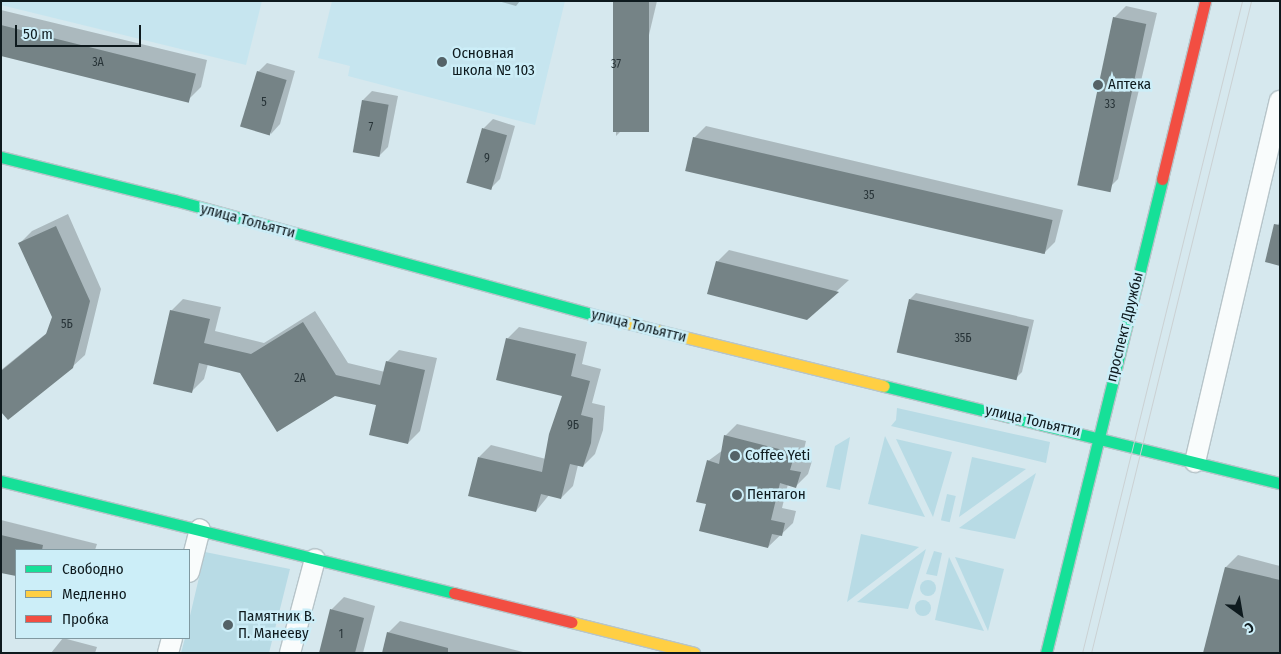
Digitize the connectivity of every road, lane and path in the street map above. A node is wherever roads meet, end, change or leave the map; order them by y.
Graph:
1 (1205, 1) edge
2 (1280, 101) edge
3 (1, 157) edge
4 (1098, 437) junction
5 (1195, 462) junction
6 (1, 481) edge
7 (1280, 483) edge
8 (200, 529) junction
9 (315, 559) junction
10 (190, 568) edge
11 (172, 639) edge
12 (168, 653) edge
13 (290, 653) edge
14 (694, 653) edge
15 (1046, 653) edge

1 - 4 street, проспект Дружбы
2 - 5 street
3 - 4 street, улица Тольятти
4 - 5 street, улица Тольятти
4 - 15 street, проспект Дружбы
5 - 7 street, улица Тольятти
6 - 8 street
8 - 9 street
8 - 10 street
9 - 13 street
9 - 14 street
11 - 12 street

